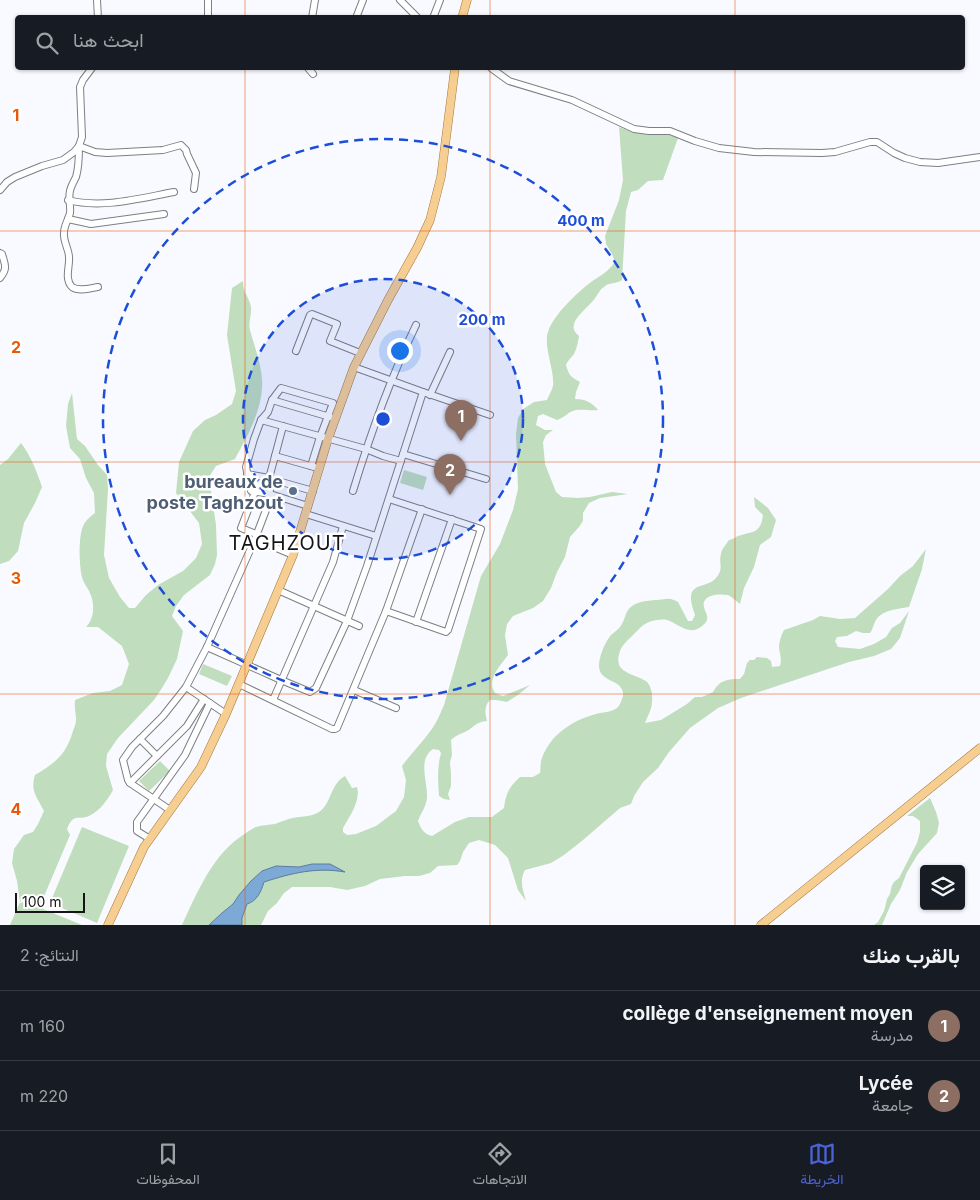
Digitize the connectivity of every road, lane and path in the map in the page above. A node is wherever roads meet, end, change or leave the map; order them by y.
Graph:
1 (97, 0) edge
2 (208, 0) edge
3 (315, 0) edge
4 (363, 0) edge
5 (400, 0) edge
6 (440, 0) edge
7 (467, 0) edge
8 (410, 10) junction
9 (98, 15) edge
10 (208, 15) edge
11 (312, 15) edge
12 (357, 15) edge
13 (409, 15) edge
14 (415, 15) edge
15 (434, 15) edge
16 (463, 15) edge
17 (90, 70) edge
18 (310, 70) edge
19 (455, 70) edge
20 (493, 70) edge
21 (313, 74) dead end
22 (79, 146) junction
23 (980, 157) edge
24 (194, 189) dead end
25 (0, 190) edge
26 (174, 192) dead end
27 (68, 200) junction
28 (164, 214) dead end
29 (68, 219) junction
30 (0, 253) edge
31 (0, 278) edge
32 (98, 287) dead end
33 (416, 325) dead end
34 (296, 351) dead end
35 (450, 352) dead end
36 (360, 353) junction
37 (354, 367) junction
38 (391, 381) junction
39 (426, 393) junction
40 (272, 400) junction
41 (490, 414) dead end
42 (332, 417) junction
43 (261, 420) junction
44 (283, 426) junction
45 (320, 437) junction
46 (328, 439) junction
47 (366, 449) junction
48 (403, 454) junction
49 (275, 456) junction
50 (401, 461) junction
51 (311, 466) junction
52 (320, 468) junction
53 (247, 474) junction
54 (269, 478) junction
55 (486, 479) dead end
56 (278, 481) dead end
57 (313, 490) junction
58 (353, 491) dead end
59 (255, 492) junction
60 (270, 494) junction
61 (389, 498) junction
62 (422, 509) junction
63 (307, 510) junction
64 (452, 520) junction
65 (343, 526) junction
66 (376, 536) junction
67 (255, 537) junction
68 (293, 555) junction
69 (278, 590) junction
70 (314, 606) junction
71 (386, 612) junction
72 (347, 621) junction
73 (416, 622) junction
74 (359, 626) dead end
75 (207, 647) junction
76 (247, 665) junction
77 (281, 680) junction
78 (239, 684) junction
79 (186, 688) junction
80 (354, 690) junction
81 (272, 700) junction
82 (207, 701) junction
83 (396, 708) dead end
84 (226, 714) junction
85 (140, 739) junction
86 (980, 748) edge
87 (157, 756) junction
88 (130, 783) junction
89 (153, 799) junction
90 (170, 810) junction
91 (150, 839) junction
92 (108, 925) edge
93 (761, 925) edge

1 - 9 street
2 - 10 street
3 - 11 street
4 - 12 street
5 - 8 street
6 - 15 street
7 - 16 main road
8 - 13 street
8 - 14 street
17 - 22 street
18 - 21 street
19 - 36 main road
20 - 23 street
22 - 24 street
22 - 25 street
22 - 27 street
26 - 27 street
27 - 29 street
28 - 29 street
29 - 32 street
30 - 31 street
33 - 38 street
34 - 36 street
35 - 39 street
36 - 37 main road
37 - 38 street
37 - 42 main road
38 - 39 street
38 - 47 street
39 - 41 street
39 - 48 street
40 - 42 street
40 - 42 street
40 - 43 street
42 - 45 street
42 - 46 main road
43 - 44 street
43 - 53 street
44 - 45 street
44 - 49 street
45 - 46 street
45 - 51 street
46 - 47 street
46 - 52 main road
47 - 50 street
47 - 58 street
48 - 50 street
48 - 55 street
49 - 51 street
49 - 54 street
50 - 61 street
51 - 52 street
52 - 57 main road
53 - 54 street
53 - 59 street
54 - 60 street
56 - 57 street
57 - 63 main road
59 - 60 street
59 - 67 street
60 - 63 street
60 - 67 street
61 - 62 street
61 - 66 street
62 - 64 street
62 - 71 street
63 - 65 street
63 - 68 main road
64 - 73 street
64 - 73 street
65 - 66 street
65 - 70 street
66 - 72 street
67 - 68 street
67 - 75 street
68 - 69 main road
69 - 70 street
69 - 76 main road
70 - 72 street
70 - 77 street
71 - 73 street
71 - 80 street
72 - 74 street
72 - 77 street
75 - 76 street
75 - 79 street
76 - 77 street
76 - 78 main road
77 - 81 street
78 - 81 street
78 - 84 main road
79 - 82 street
79 - 85 street
80 - 81 street
80 - 83 street
82 - 84 street
82 - 87 street
82 - 89 street
84 - 90 main road
85 - 87 street
85 - 88 street
86 - 93 main road
87 - 88 street
88 - 89 street
89 - 90 street
89 - 91 street
90 - 91 main road
91 - 92 main road

